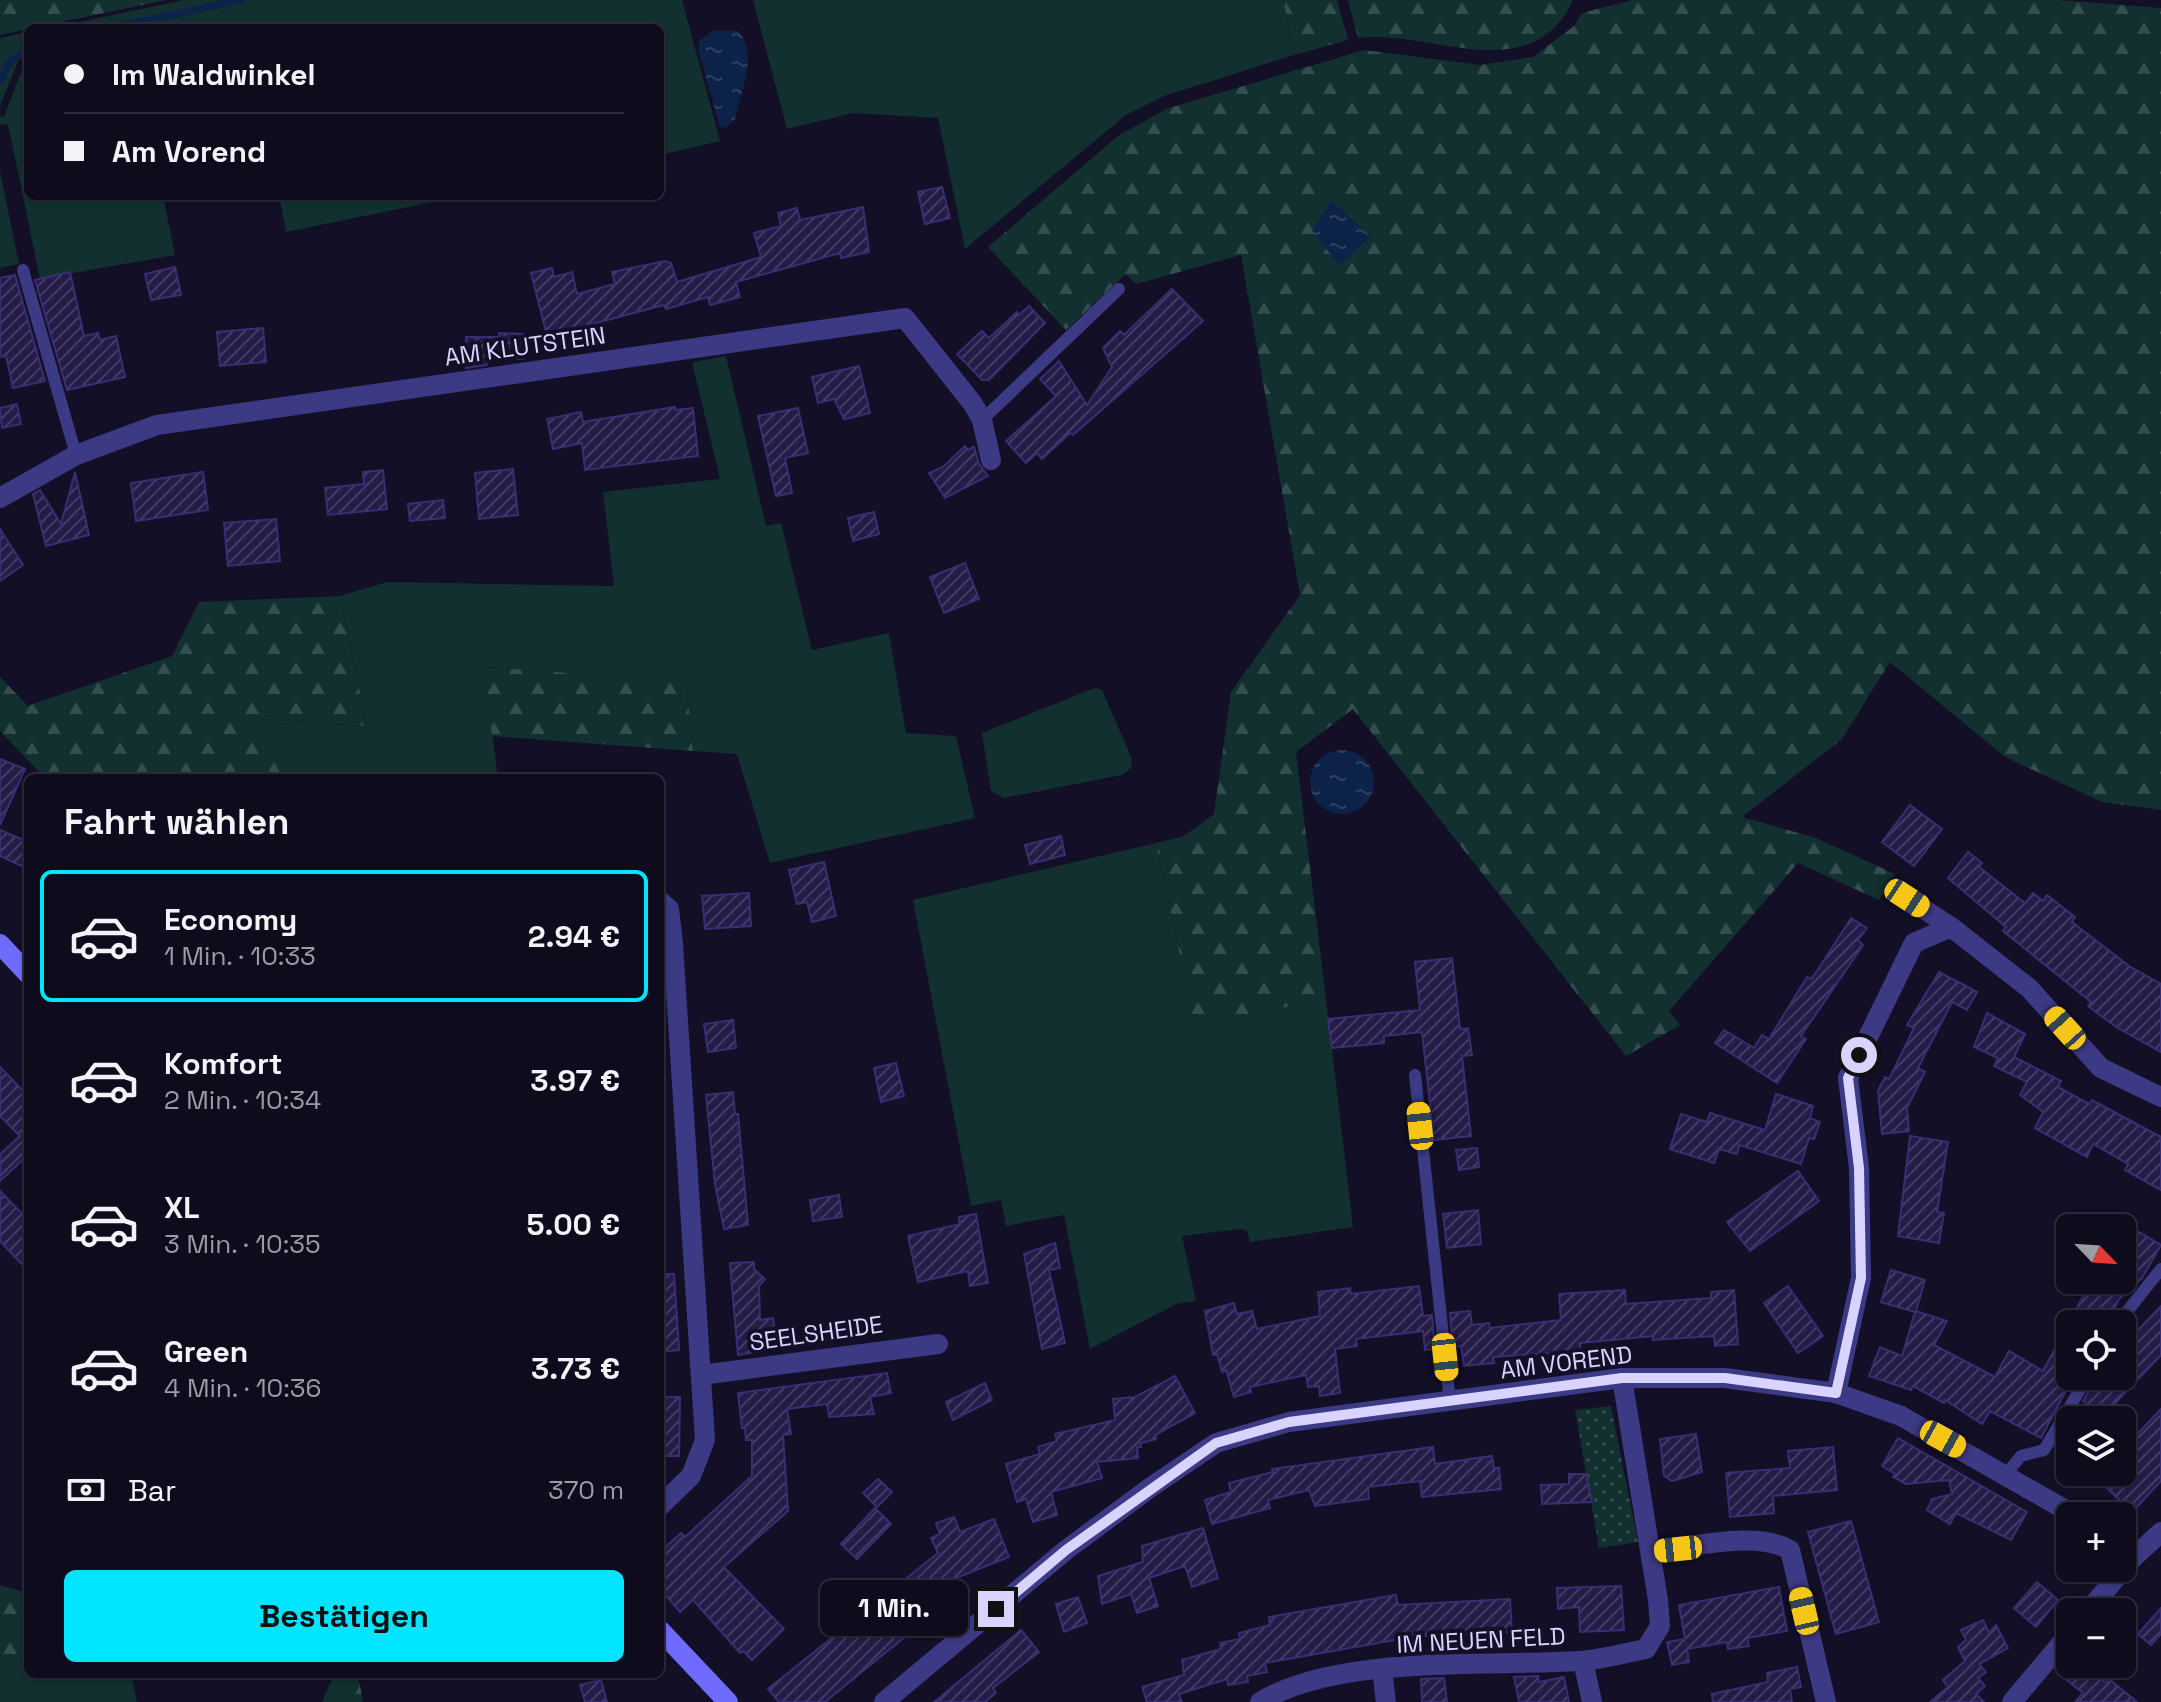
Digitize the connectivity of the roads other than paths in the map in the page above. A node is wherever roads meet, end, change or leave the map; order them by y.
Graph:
1 (23, 270) dead end
2 (1119, 289) dead end
3 (982, 420) junction
4 (76, 455) junction
5 (991, 460) dead end
6 (0, 498) edge
7 (1907, 898) dead end
8 (664, 905) edge
9 (1951, 927) junction
10 (0, 944) edge
11 (667, 944) edge
12 (24, 970) edge
13 (1415, 1075) dead end
14 (2161, 1097) edge
15 (2161, 1269) edge
16 (2128, 1310) edge
17 (938, 1344) dead end
18 (701, 1375) junction
19 (1622, 1378) junction
20 (2080, 1390) edge
21 (1836, 1393) junction
22 (1450, 1402) junction
23 (2006, 1474) junction
24 (664, 1502) edge
25 (2056, 1504) edge
26 (2161, 1532) edge
27 (2136, 1548) edge
28 (1651, 1552) junction
29 (664, 1634) edge
30 (2056, 1650) edge
31 (1583, 1661) junction
32 (1382, 1670) junction
33 (728, 1702) edge
34 (884, 1702) edge
35 (1260, 1702) edge
36 (1386, 1702) edge
37 (1592, 1702) edge
38 (1826, 1702) edge
39 (2012, 1702) edge

1 - 4 lane
2 - 3 lane
3 - 4 street, AM KLUTSTEIN
3 - 5 street, AM KLUTSTEIN
4 - 6 street, AM KLUTSTEIN
7 - 9 street
8 - 11 street
9 - 14 street
9 - 21 street
10 - 12 main road
11 - 18 street
13 - 22 lane
15 - 16 lane
17 - 18 street, SEELSHEIDE
18 - 24 street
19 - 21 street, AM VOREND
19 - 22 street, AM VOREND
19 - 28 street, IM NEUEN FELD
20 - 23 lane
21 - 23 street, AM VOREND
22 - 34 street, AM VOREND
23 - 25 street, AM VOREND
26 - 27 street
28 - 31 street, IM NEUEN FELD
28 - 38 street
29 - 33 main road
30 - 39 street
31 - 32 street, IM NEUEN FELD
31 - 37 street, IM NEUEN FELD
32 - 35 street, IM NEUEN FELD
32 - 36 street, IM NEUEN FELD

